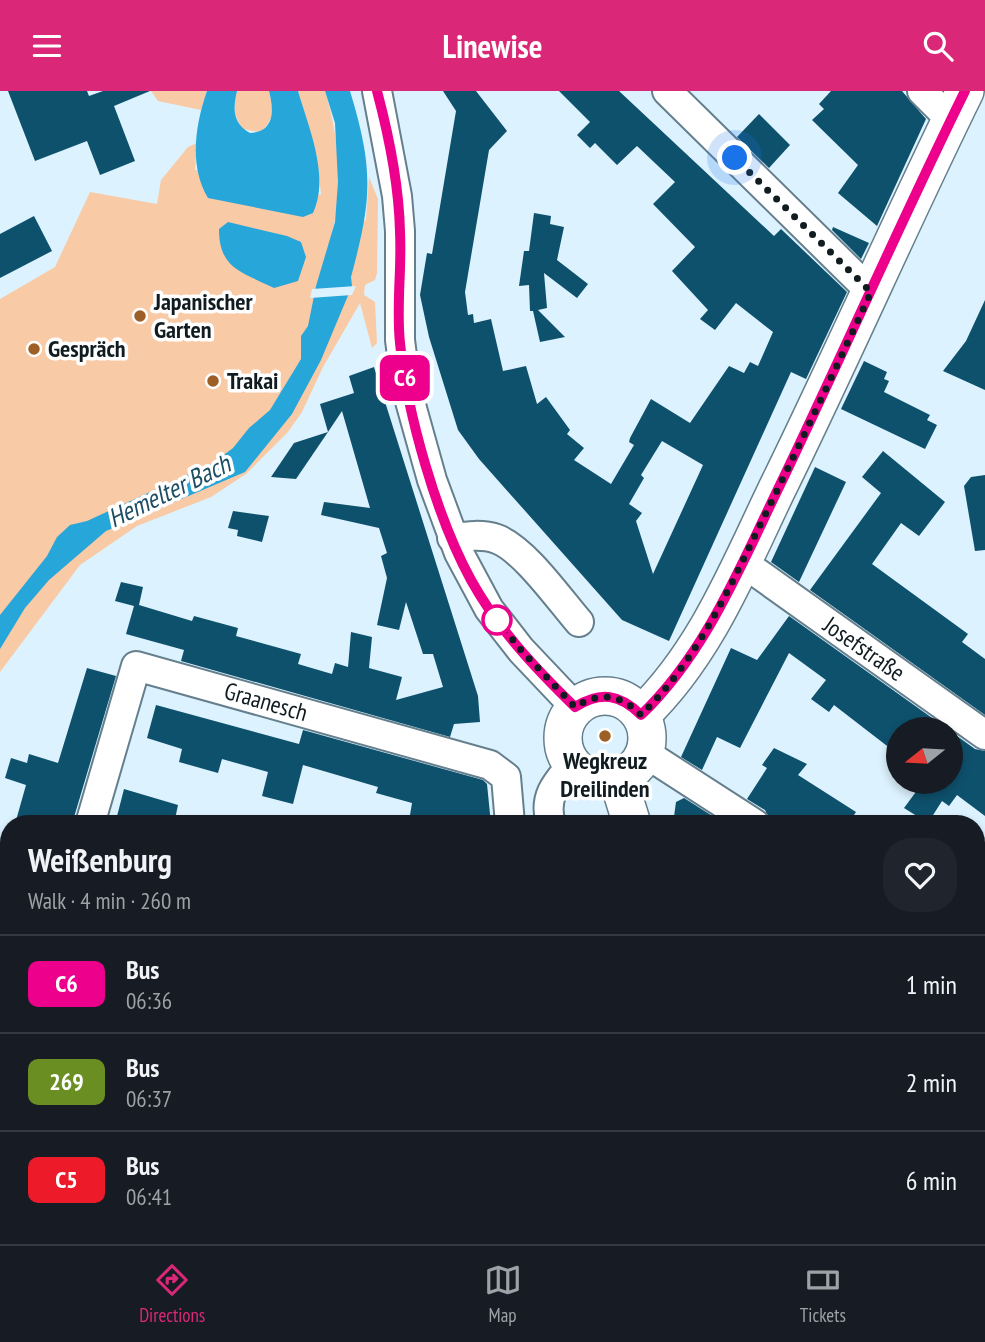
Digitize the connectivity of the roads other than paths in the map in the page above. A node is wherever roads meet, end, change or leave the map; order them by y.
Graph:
1 (377, 91) edge
2 (667, 91) edge
3 (922, 91) edge
4 (958, 105) edge
5 (871, 292) junction
6 (452, 538) junction
7 (742, 562) junction
8 (579, 622) dead end
9 (575, 707) junction
10 (641, 715) junction
11 (985, 735) edge
12 (645, 753) junction
13 (572, 765) junction
14 (618, 779) junction
15 (93, 815) edge
16 (509, 815) edge
17 (548, 815) edge
18 (629, 815) edge
19 (741, 815) edge

1 - 6 street
2 - 5 street
3 - 4 street
4 - 5 main road
5 - 7 main road
6 - 8 street
6 - 9 street
7 - 10 main road
7 - 11 street, Josefstraße
9 - 10 main road
9 - 13 main road
10 - 12 main road
12 - 14 main road
12 - 19 street
13 - 14 main road
13 - 17 street
14 - 18 main road
15 - 16 street, Graanesch

